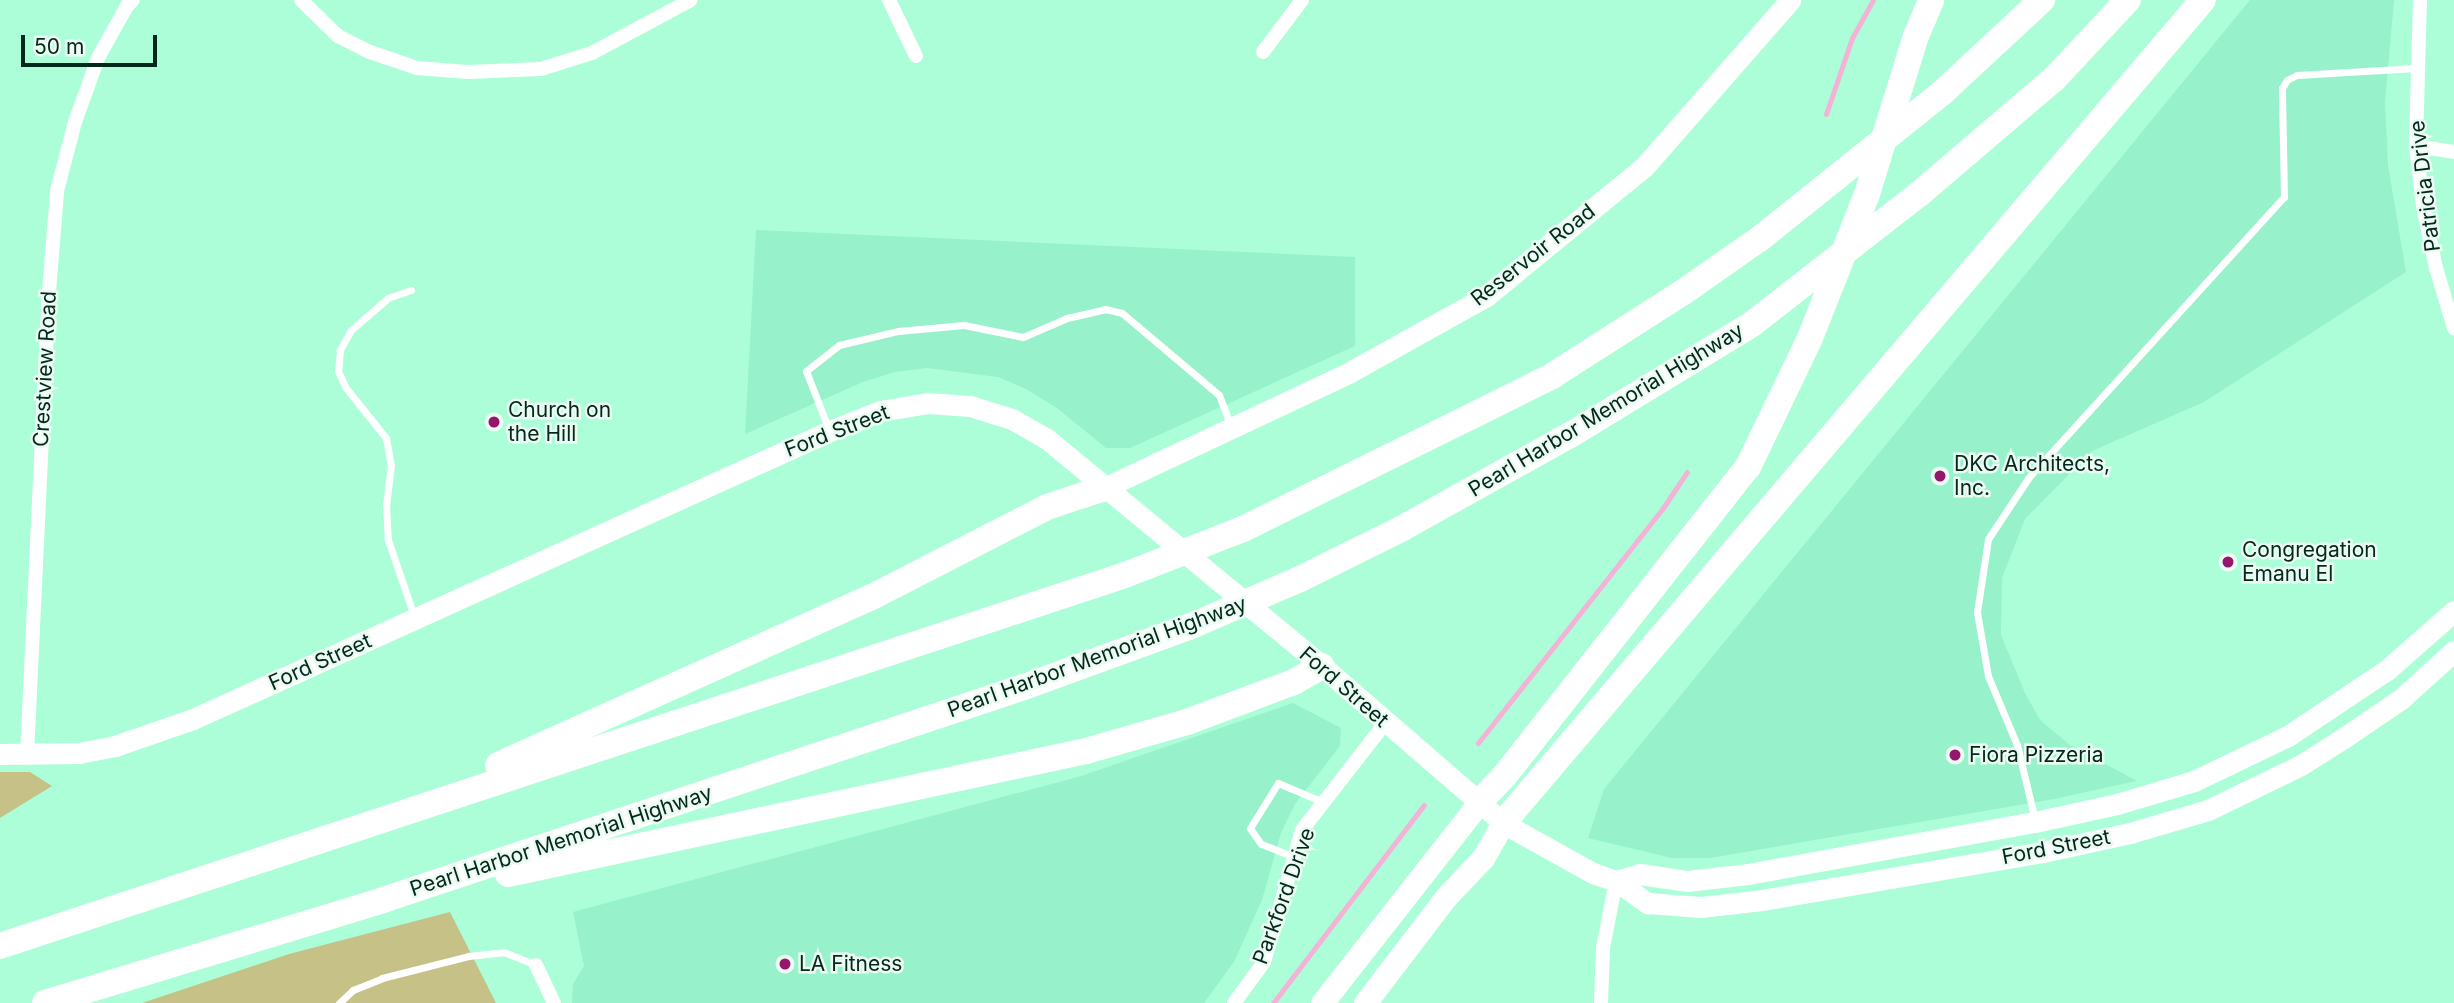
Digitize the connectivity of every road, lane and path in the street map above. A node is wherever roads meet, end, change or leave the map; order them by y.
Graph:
1 (133, 0) edge
2 (301, 0) edge
3 (691, 0) edge
4 (889, 0) edge
5 (1302, 0) edge
6 (1790, 0) edge
7 (1931, 0) edge
8 (2042, 0) edge
9 (2128, 0) edge
10 (2203, 0) edge
11 (2420, 0) edge
12 (1263, 52) dead end
13 (916, 56) dead end
14 (2416, 68) junction
15 (2416, 146) junction
16 (2454, 152) edge
17 (411, 290) dead end
18 (2454, 328) edge
19 (1232, 427) junction
20 (830, 431) junction
21 (1104, 488) junction
22 (2454, 611) edge
23 (415, 620) junction
24 (2454, 651) edge
25 (1322, 666) junction
26 (1386, 722) junction
27 (0, 754) edge
28 (27, 755) junction
29 (1324, 802) junction
30 (1478, 804) junction
31 (2035, 822) junction
32 (1503, 823) junction
33 (359, 826) junction
34 (1294, 857) junction
35 (1943, 867) junction
36 (1616, 881) junction
37 (383, 901) junction
38 (0, 946) edge
39 (536, 965) joint
40 (44, 1003) edge
41 (339, 1003) edge
42 (554, 1003) edge
43 (1234, 1003) edge
44 (1322, 1003) edge
45 (1365, 1003) edge
46 (1601, 1003) edge

1 - 28 street, Crestview Road
2 - 3 street
4 - 13 street
5 - 12 street
6 - 19 street, Reservoir Road
7 - 30 highway
8 - 33 highway
9 - 37 highway, Pearl Harbor Memorial Highway
10 - 32 highway
11 - 14 street, Patricia Drive
14 - 15 street, Patricia Drive
14 - 31 lane
15 - 16 street
15 - 18 street, Patricia Drive
17 - 23 lane
19 - 20 lane
19 - 21 street, Reservoir Road
20 - 21 street, Ford Street
20 - 23 street, Ford Street
21 - 25 street, Ford Street
21 - 33 highway
22 - 31 street, Ford Street
23 - 28 street, Ford Street
24 - 35 street, Ford Street
25 - 26 street, Ford Street
25 - 37 highway
26 - 29 street, Parkford Drive
26 - 30 street, Ford Street
27 - 28 street, Ford Street
29 - 34 street, Parkford Drive
29 - 34 lane
30 - 32 street, Ford Street
30 - 44 main road
31 - 35 street
31 - 36 street, Ford Street
32 - 36 street, Ford Street
32 - 45 main road
33 - 38 highway
34 - 43 street, Parkford Drive
35 - 36 street, Ford Street
36 - 46 street
37 - 40 highway, Pearl Harbor Memorial Highway
39 - 41 lane
39 - 42 street

